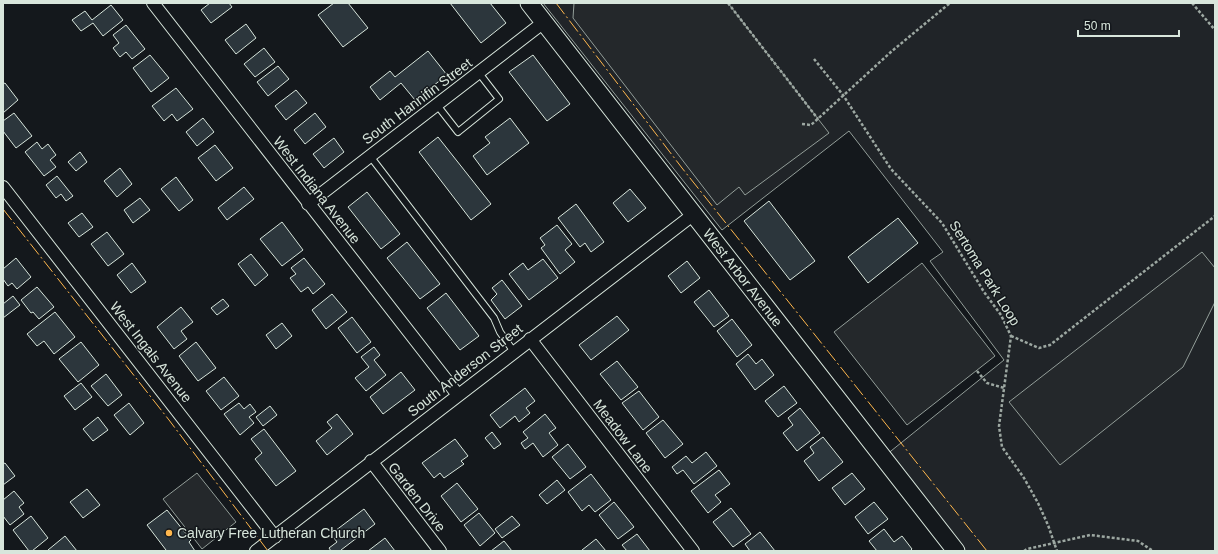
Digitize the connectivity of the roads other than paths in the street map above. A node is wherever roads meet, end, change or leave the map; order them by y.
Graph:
1 (153, 3) edge
2 (529, 3) edge
3 (544, 22) junction
4 (479, 73) junction
5 (437, 105) junction
6 (370, 156) junction
7 (3, 187) edge
8 (308, 204) junction
9 (694, 214) junction
10 (530, 339) junction
11 (514, 352) junction
12 (458, 395) junction
13 (371, 461) junction
14 (275, 537) junction
15 (256, 551) edge
16 (440, 551) edge
17 (693, 551) edge
18 (956, 551) edge

1 - 8 street, West Indiana Avenue
2 - 3 main road, West Arbor Avenue
3 - 4 street, South Hannifin Street
3 - 9 main road, West Arbor Avenue
4 - 5 street, South Hannifin Street
4 - 5 lane
5 - 6 street, South Hannifin Street
6 - 8 street, South Hannifin Street
6 - 11 lane
7 - 14 street, West Ingals Avenue
8 - 12 street, West Indiana Avenue
9 - 10 street, South Anderson Street
9 - 18 main road, West Arbor Avenue
10 - 11 street, South Anderson Street
10 - 17 street, Meadow Lane
11 - 12 street, South Anderson Street
12 - 13 street, South Anderson Street
13 - 14 street, South Anderson Street
13 - 16 street, Garden Drive
14 - 15 street, South Anderson Street

